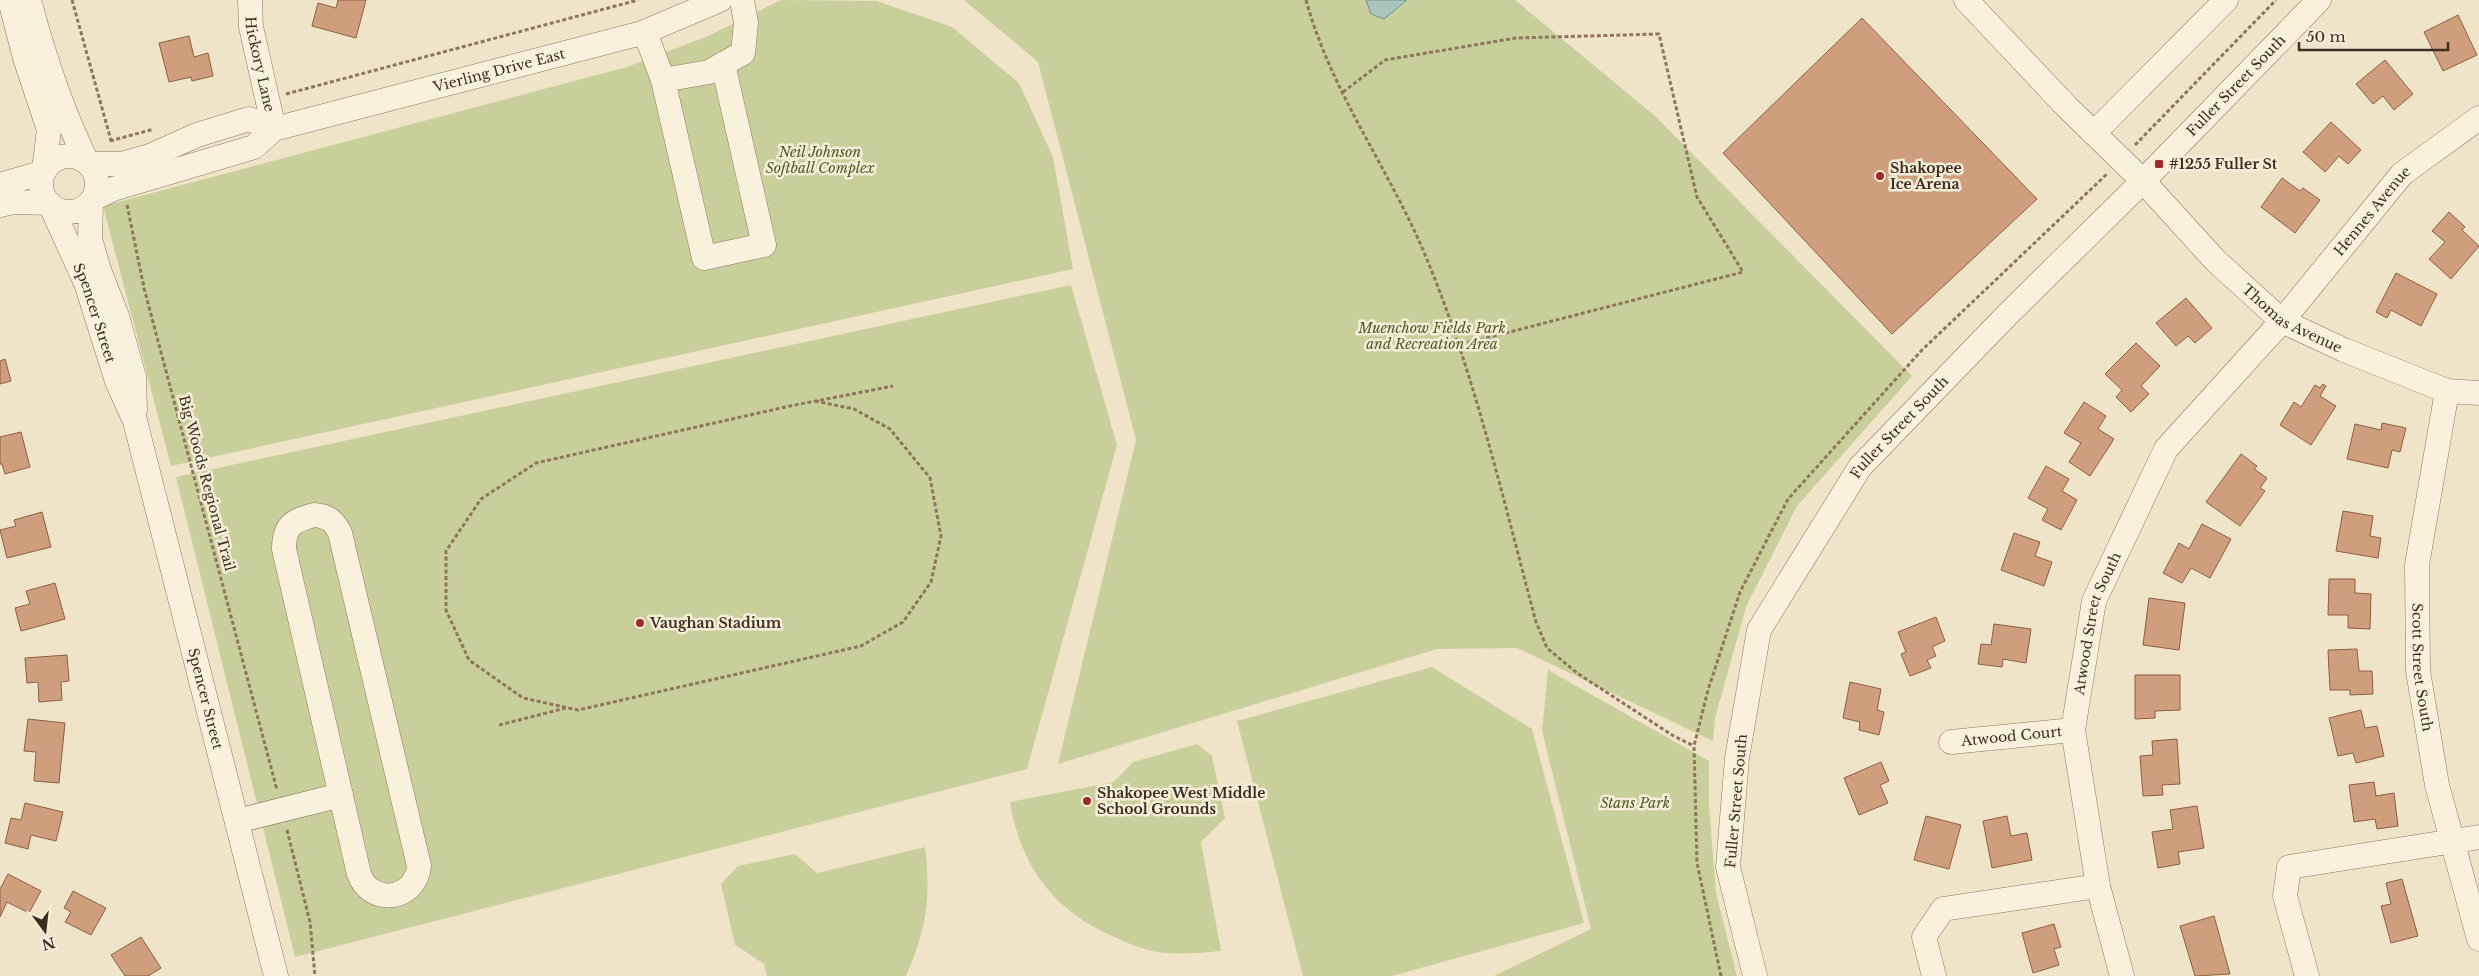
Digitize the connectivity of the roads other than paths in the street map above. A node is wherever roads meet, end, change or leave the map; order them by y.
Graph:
1 (10, 0) edge
2 (29, 0) edge
3 (250, 0) edge
4 (720, 0) edge
5 (742, 0) edge
6 (1966, 0) edge
7 (2226, 0) edge
8 (2319, 0) edge
9 (645, 32) junction
10 (723, 64) junction
11 (663, 80) junction
12 (2479, 118) edge
13 (274, 129) junction
14 (2094, 133) junction
15 (88, 163) junction
16 (44, 171) junction
17 (123, 175) junction
18 (2143, 181) junction
19 (0, 185) edge
20 (92, 201) junction
21 (49, 204) junction
22 (0, 205) edge
23 (2282, 321) junction
24 (2447, 391) junction
25 (2479, 393) edge
26 (135, 422) junction
27 (2073, 730) junction
28 (1951, 742) dead end
29 (340, 796) junction
30 (237, 821) junction
31 (2479, 837) edge
32 (2454, 842) junction
33 (2098, 886) junction
34 (2479, 938) edge
35 (276, 976) edge
36 (1755, 976) edge
37 (1934, 976) edge
38 (2122, 976) edge
39 (2307, 976) edge

1 - 16 street
2 - 15 street
3 - 13 street, Hickory Lane
4 - 9 street, Vierling Drive East
5 - 10 street
6 - 14 street, Thomas Avenue
7 - 14 street
8 - 18 street, Fuller Street South
9 - 11 street
9 - 13 street, Vierling Drive East
10 - 11 street
10 - 11 street
12 - 23 street, Hennes Avenue
13 - 17 street, Vierling Drive East
14 - 18 street, Thomas Avenue
15 - 16 street
15 - 17 street, Vierling Drive East
15 - 20 street
16 - 19 street
16 - 21 street
17 - 20 street, Vierling Drive East
18 - 23 street, Thomas Avenue
18 - 36 street, Fuller Street South
20 - 21 street
20 - 26 street, Spencer Street
21 - 22 street
21 - 26 street, Spencer Street
23 - 24 street, Thomas Avenue
23 - 27 street, Atwood Street South
24 - 25 street, Thomas Avenue
24 - 32 street, Scott Street South
26 - 30 street, Spencer Street
27 - 28 street, Atwood Court
27 - 33 street, Atwood Street South
29 - 29 street
29 - 30 street
30 - 35 street, Spencer Street
31 - 32 street
32 - 34 street, Scott Street South
32 - 39 street
33 - 37 street
33 - 38 street, Atwood Street South

